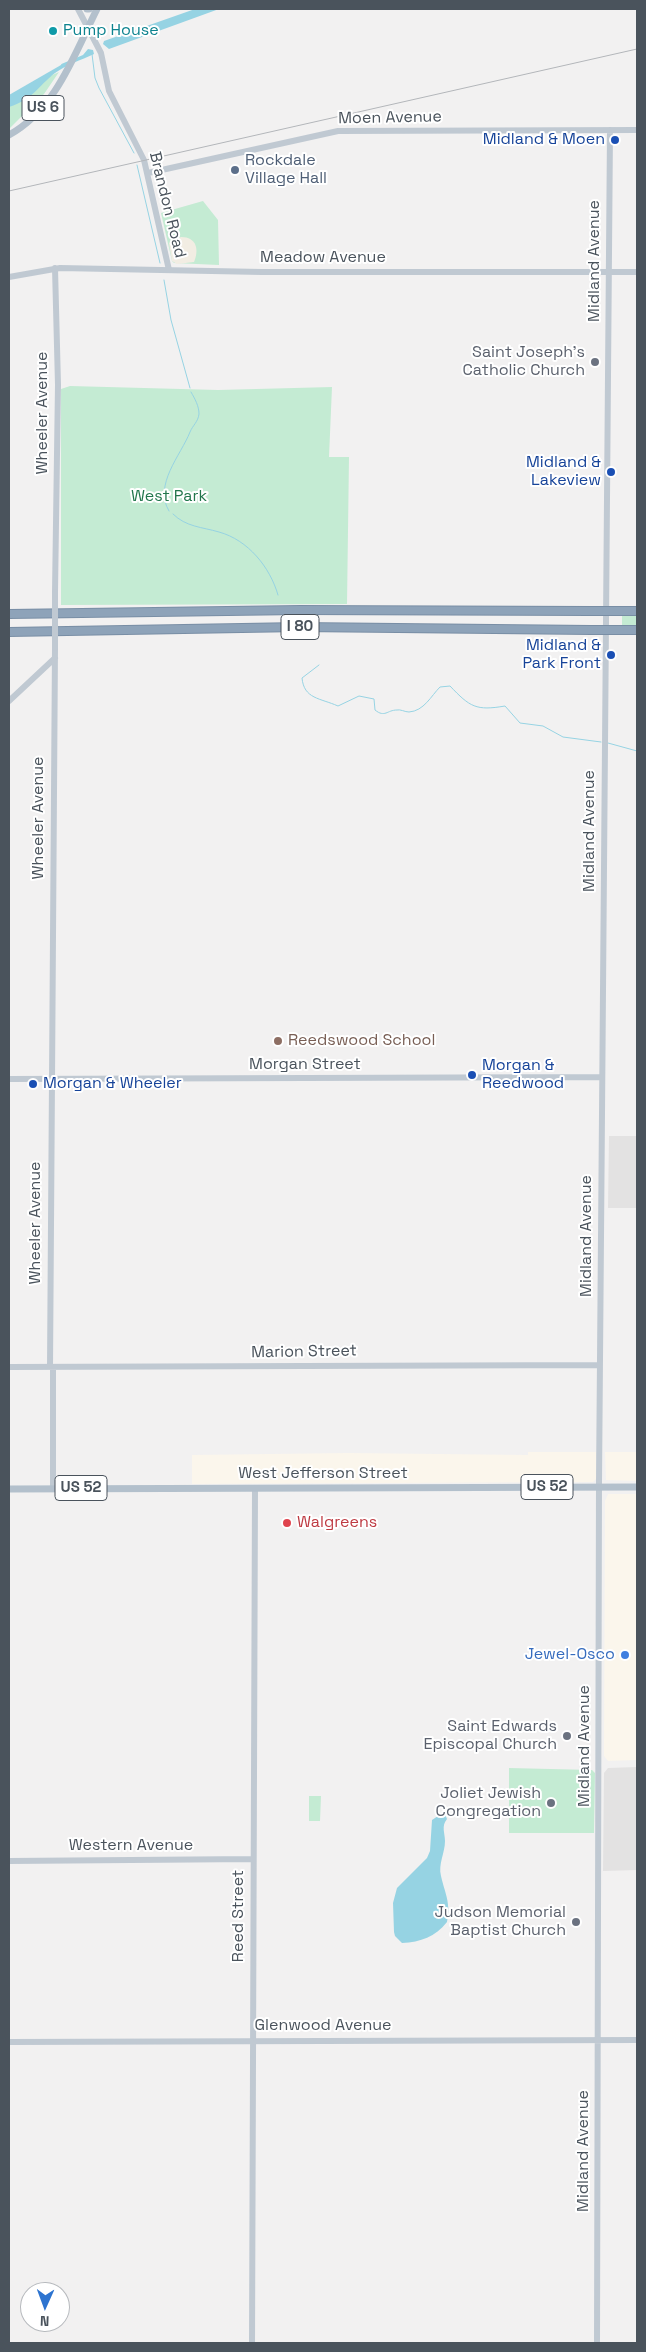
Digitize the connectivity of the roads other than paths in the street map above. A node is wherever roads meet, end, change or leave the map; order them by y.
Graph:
1 (78, 9) edge
2 (97, 9) edge
3 (87, 28) junction
4 (610, 130) junction
5 (637, 130) edge
6 (9, 135) edge
7 (148, 173) junction
8 (55, 268) junction
9 (169, 270) junction
10 (637, 272) edge
11 (608, 273) junction
12 (9, 277) edge
13 (637, 611) edge
14 (9, 614) edge
15 (637, 630) edge
16 (9, 632) edge
17 (55, 658) junction
18 (9, 701) edge
19 (602, 1077) junction
20 (51, 1079) junction
21 (9, 1080) edge
22 (600, 1365) junction
23 (9, 1367) edge
24 (52, 1367) junction
25 (599, 1487) junction
26 (637, 1487) edge
27 (53, 1488) junction
28 (255, 1488) junction
29 (9, 1489) edge
30 (253, 1859) junction
31 (9, 1861) edge
32 (252, 2040) junction
33 (598, 2040) junction
34 (637, 2040) edge
35 (9, 2042) edge
36 (252, 2343) edge
37 (597, 2343) edge

1 - 3 street, Brandon Road
2 - 3 main road, US 6
3 - 6 main road, US 6
3 - 7 street, Brandon Road
4 - 5 street, Moen Avenue
4 - 7 street, Moen Avenue
4 - 11 street, Midland Avenue
7 - 9 street, Brandon Road
8 - 9 street, Meadow Avenue
8 - 12 street, Meadow Avenue
8 - 17 street, Wheeler Avenue, bridge
9 - 11 street, Meadow Avenue
10 - 11 street, Meadow Avenue
11 - 19 street, Midland Avenue
13 - 14 highway, I 80, bridge
15 - 16 highway, I 80, bridge
17 - 18 street
17 - 20 street, Wheeler Avenue
19 - 20 street, Morgan Street
19 - 22 street, Midland Avenue
20 - 21 street, Morgan Street
20 - 24 street, Wheeler Avenue
22 - 24 street, Marion Street
22 - 25 street, Midland Avenue
23 - 24 street, Marion Street
24 - 27 street, Wheeler Avenue
25 - 26 main road, West Jefferson Street / US 52
25 - 28 main road, West Jefferson Street / US 52
25 - 33 street, Midland Avenue
27 - 28 main road, West Jefferson Street / US 52
27 - 29 main road, West Jefferson Street / US 52
28 - 30 street, Reed Street
30 - 31 street, Western Avenue
30 - 32 street, Reed Street
32 - 33 street, Glenwood Avenue
32 - 35 street, Glenwood Avenue
32 - 36 street, Reed Street
33 - 34 street, Glenwood Avenue
33 - 37 street, Midland Avenue

